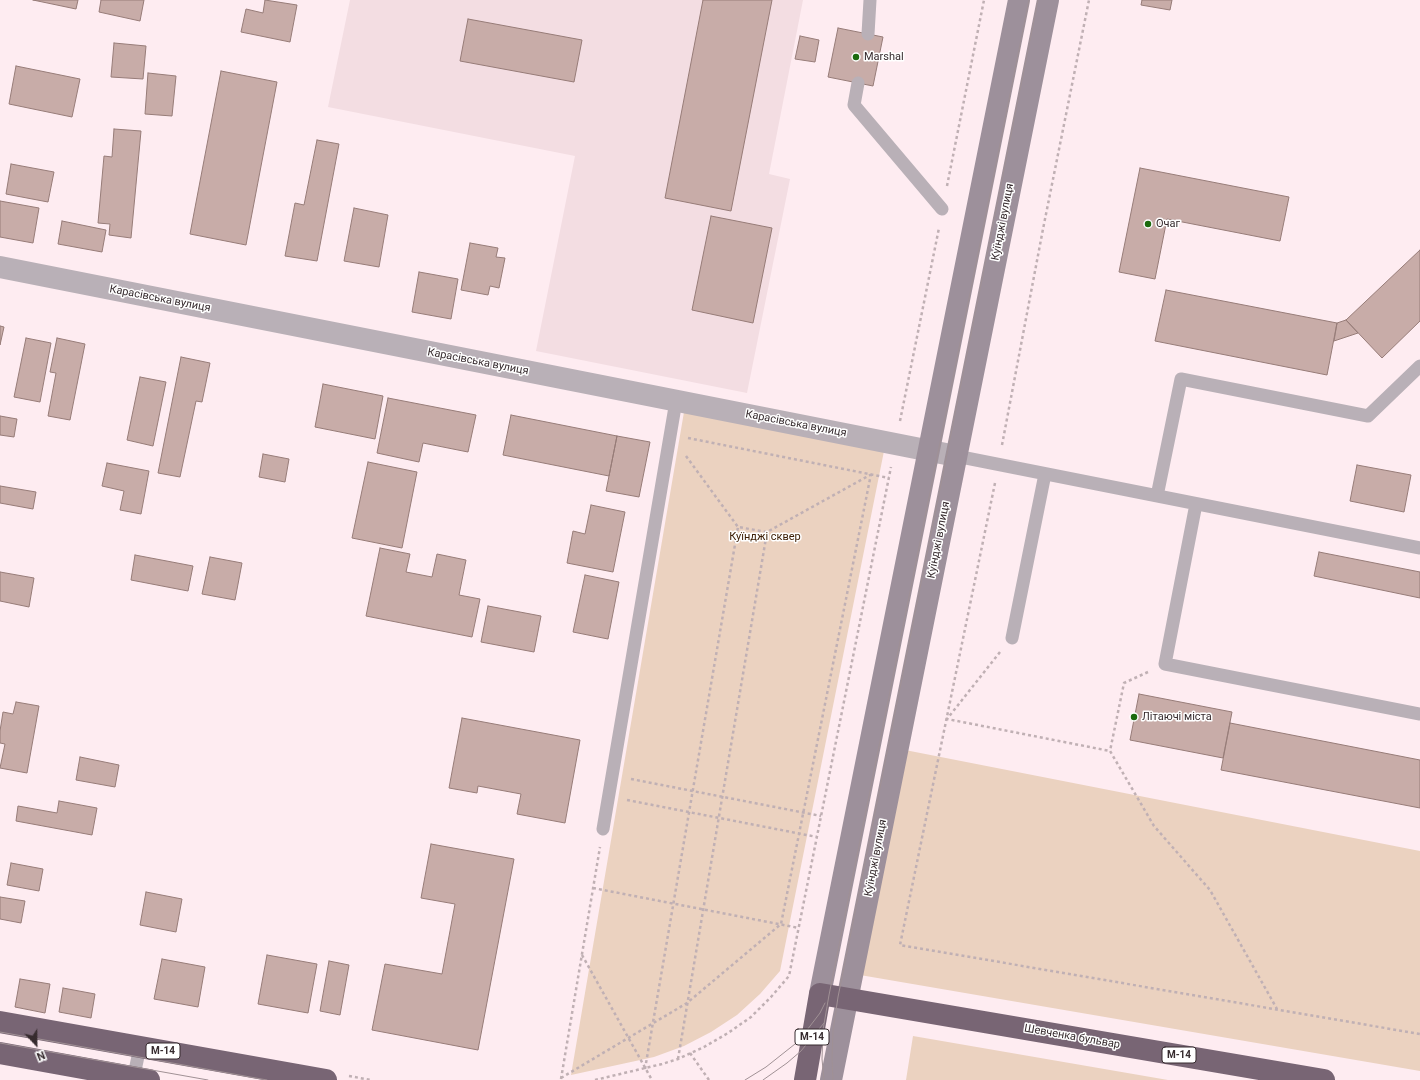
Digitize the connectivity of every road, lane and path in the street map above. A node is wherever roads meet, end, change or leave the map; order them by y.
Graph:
1 (870, 0) edge
2 (1019, 0) edge
3 (1048, 0) edge
4 (868, 34) dead end
5 (858, 83) dead end
6 (942, 209) dead end
7 (0, 267) edge
8 (1420, 366) edge
9 (676, 401) junction
10 (670, 435) junction
11 (929, 451) junction
12 (956, 456) junction
13 (871, 474) junction
14 (1045, 474) junction
15 (889, 478) dead end
16 (1157, 496) junction
17 (1196, 504) junction
18 (738, 527) junction
19 (767, 532) junction
20 (1420, 548) edge
21 (1012, 638) joint
22 (1165, 664) junction
23 (1420, 714) edge
24 (1110, 752) junction
25 (612, 775) junction
26 (693, 791) junction
27 (609, 796) junction
28 (722, 797) junction
29 (689, 812) junction
30 (803, 812) junction
31 (821, 816) dead end
32 (719, 818) junction
33 (603, 829) joint
34 (799, 834) junction
35 (817, 837) dead end
36 (593, 888) junction
37 (674, 904) junction
38 (704, 909) junction
39 (781, 924) junction
40 (900, 945) dead end
41 (582, 954) junction
42 (820, 994) junction
43 (847, 998) junction
44 (687, 1003) junction
45 (1277, 1010) junction
46 (0, 1022) edge
47 (653, 1024) junction
48 (1420, 1034) edge
49 (629, 1038) junction
50 (140, 1047) junction
51 (0, 1053) edge
52 (690, 1053) junction
53 (678, 1059) junction
54 (646, 1069) junction
55 (348, 1076) dead end
56 (1291, 1077) edge
57 (139, 1079) edge
58 (560, 1079) edge
59 (326, 1080) edge
60 (371, 1080) edge
61 (595, 1080) edge
62 (652, 1080) edge
63 (709, 1080) edge
64 (805, 1080) edge
65 (831, 1080) edge
66 (1324, 1080) edge

1 - 4 lane
2 - 11 main road
3 - 12 main road, Куїнджі вулиця
5 - 6 lane
7 - 9 street, Карасівська вулиця
8 - 16 lane
9 - 10 lane
9 - 11 street, Карасівська вулиця
10 - 13 path
10 - 18 path
10 - 25 lane
11 - 12 street, Карасівська вулиця
11 - 42 main road
12 - 14 lane
12 - 43 main road, Куїнджі вулиця
13 - 15 path
13 - 19 path
13 - 30 path
14 - 16 lane
14 - 21 lane
16 - 17 lane
17 - 20 lane
17 - 22 lane
18 - 19 path
18 - 26 path
19 - 28 path
21 - 24 path
22 - 23 lane
22 - 24 path
24 - 45 path
25 - 26 path
25 - 27 lane
26 - 28 path
26 - 29 path
27 - 29 path
27 - 33 lane
28 - 30 path
28 - 32 path
29 - 32 path
29 - 37 path
30 - 31 path
30 - 34 path
32 - 34 path
32 - 38 path
33 - 36 path
34 - 35 path
34 - 39 path
36 - 37 path
36 - 41 path
37 - 38 path
37 - 47 path
38 - 39 path
38 - 44 path
39 - 44 path
39 - 52 path
40 - 45 path
41 - 49 path
41 - 58 path
42 - 43 highway, Шевченка бульвар / М-14
42 - 64 highway, М-14
43 - 56 highway, Шевченка бульвар / М-14
43 - 65 main road, Куїнджі вулиця
44 - 47 path
44 - 53 path
45 - 48 path
46 - 50 highway, М-14
47 - 49 path
47 - 54 path
49 - 54 path
49 - 58 path
50 - 57 lane
50 - 59 highway, М-14
51 - 57 highway
52 - 53 path
52 - 63 path
53 - 54 path
54 - 61 path
54 - 62 path
55 - 60 path
56 - 66 highway, Шевченка бульвар / М-14

